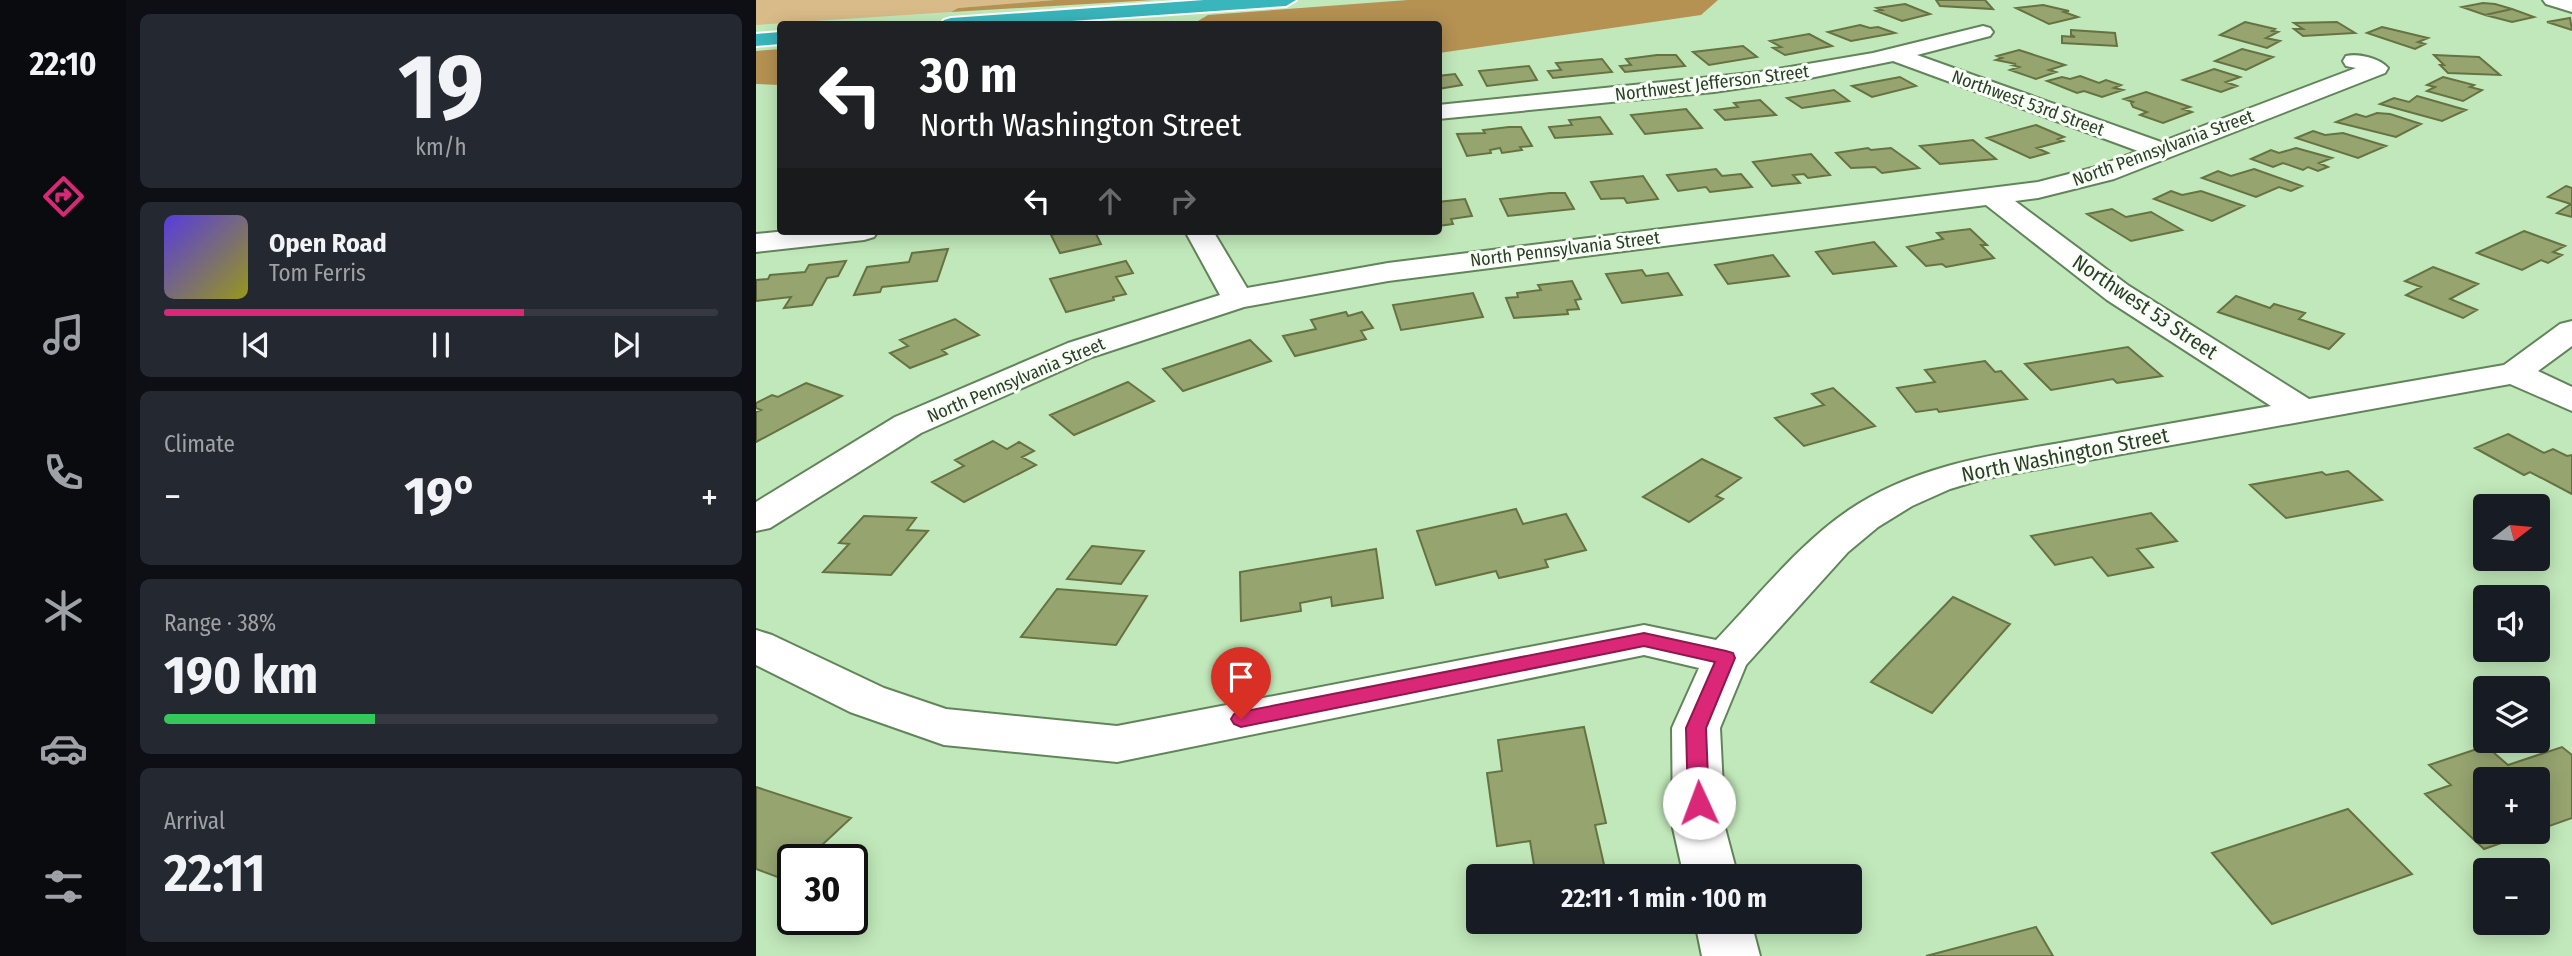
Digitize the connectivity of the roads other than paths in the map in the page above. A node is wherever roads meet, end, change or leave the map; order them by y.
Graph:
1 (1286, 0) edge
2 (2553, 1) edge
3 (2572, 6) edge
4 (993, 21) edge
5 (1983, 33) dead end
6 (756, 35) edge
7 (777, 36) edge
8 (777, 36) edge
9 (756, 40) edge
10 (1896, 55) junction
11 (2354, 61) dead end
12 (1442, 112) edge
13 (2161, 151) junction
14 (1990, 195) junction
15 (828, 235) edge
16 (1201, 235) edge
17 (756, 243) edge
18 (1238, 299) junction
19 (2572, 331) edge
20 (2514, 373) junction
21 (2572, 400) edge
22 (2305, 412) junction
23 (756, 519) edge
24 (756, 646) edge
25 (1726, 658) junction
26 (1709, 864) edge
27 (1726, 934) edge
28 (1731, 956) edge

1 - 4 highway
2 - 3 street
5 - 10 street, Northwest Jefferson Street
6 - 7 highway
8 - 9 highway
10 - 12 street, Northwest Jefferson Street
10 - 13 street, Northwest 53rd Street
11 - 13 street, North Pennsylvania Street
13 - 14 street, North Pennsylvania Street
14 - 18 street, North Pennsylvania Street
14 - 22 street, Northwest 53 Street
15 - 17 street
16 - 18 street
18 - 23 street, North Pennsylvania Street
19 - 20 street, North Washington Street
20 - 21 street
20 - 22 street, North Washington Street
22 - 25 street, North Washington Street
24 - 25 street
25 - 26 street, North Washington Street
27 - 28 street

